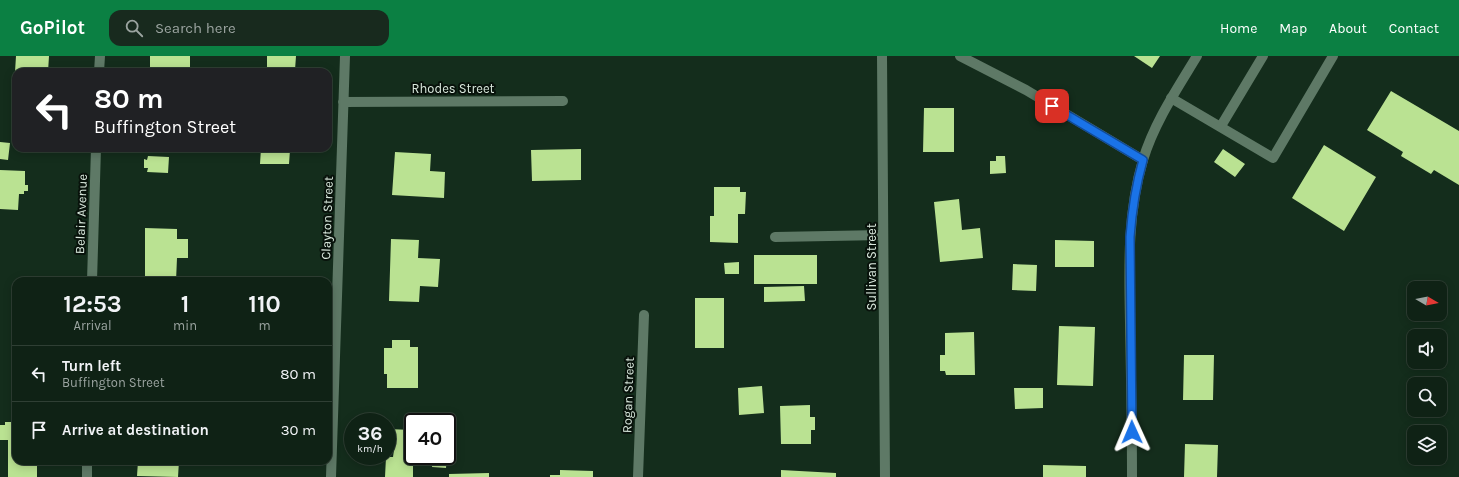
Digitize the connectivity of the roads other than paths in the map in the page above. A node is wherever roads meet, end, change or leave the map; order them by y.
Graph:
1 (100, 56) edge
2 (345, 56) edge
3 (882, 56) edge
4 (960, 56) edge
5 (1197, 56) edge
6 (1263, 56) edge
7 (1333, 56) edge
8 (99, 68) edge
9 (1171, 98) junction
10 (563, 101) dead end
11 (343, 102) junction
12 (1221, 126) junction
13 (96, 152) edge
14 (1143, 160) junction
15 (883, 235) junction
16 (775, 237) dead end
17 (92, 277) edge
18 (644, 315) dead end
19 (332, 446) edge
20 (87, 465) edge
21 (331, 465) edge
22 (87, 477) edge
23 (331, 477) edge
24 (638, 477) edge
25 (885, 477) edge
26 (1132, 477) edge

1 - 8 street
2 - 11 street, Clayton Street
3 - 15 street, Sullivan Street
4 - 14 street
5 - 9 street
6 - 12 street
7 - 12 street
9 - 12 street
9 - 14 street
10 - 11 street, Rhodes Street
11 - 19 street, Clayton Street
13 - 17 street, Belair Avenue
14 - 26 street
15 - 16 street
15 - 25 street, Sullivan Street
18 - 24 street, Rogan Street
20 - 22 street
21 - 23 street, Clayton Street

